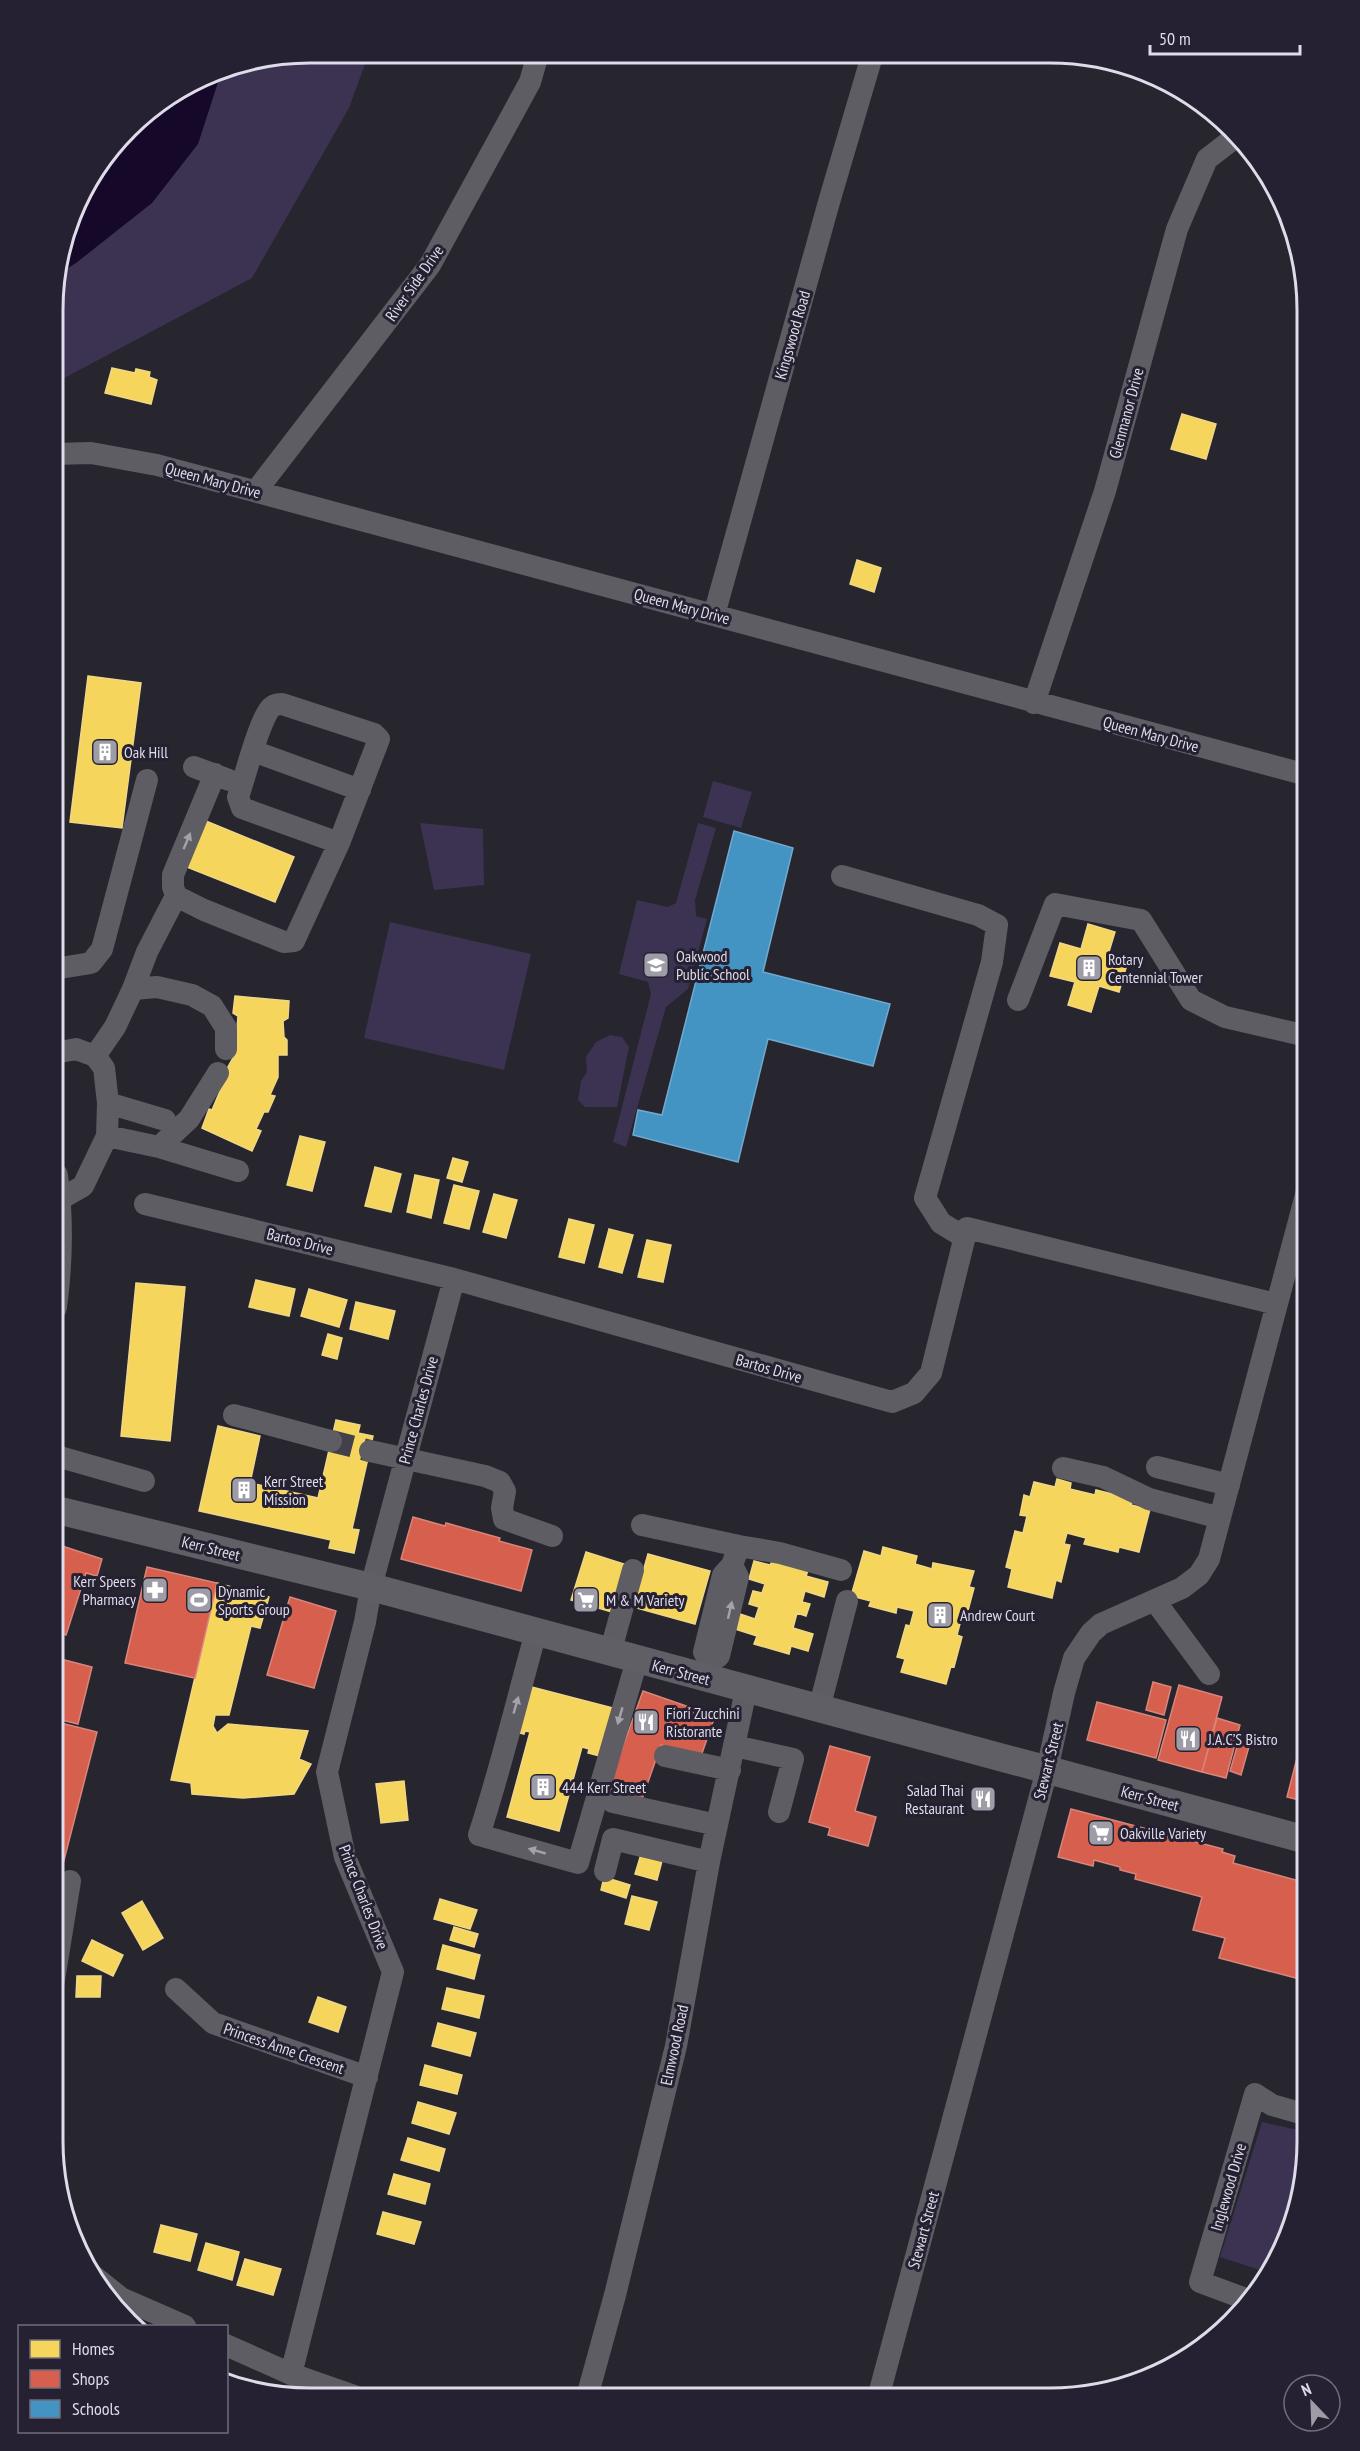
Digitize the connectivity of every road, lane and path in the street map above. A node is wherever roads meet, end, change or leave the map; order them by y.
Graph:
1 (535, 63) edge
2 (870, 63) edge
3 (1230, 141) edge
4 (63, 454) edge
5 (256, 491) junction
6 (714, 615) junction
7 (1034, 703) junction
8 (254, 751) junction
9 (1297, 773) edge
10 (147, 780) dead end
11 (242, 784) junction
12 (360, 790) junction
13 (339, 843) junction
14 (842, 876) dead end
15 (176, 896) junction
16 (63, 968) edge
17 (133, 989) junction
18 (1018, 1000) dead end
19 (1297, 1034) edge
20 (226, 1049) dead end
21 (63, 1052) edge
22 (95, 1056) junction
23 (218, 1072) dead end
24 (108, 1103) junction
25 (165, 1120) dead end
26 (107, 1136) junction
27 (159, 1147) junction
28 (238, 1171) dead end
29 (63, 1188) edge
30 (145, 1204) dead end
31 (1297, 1227) edge
32 (964, 1237) junction
33 (454, 1279) junction
34 (1276, 1304) junction
35 (234, 1414) dead end
36 (331, 1441) tunnel mouth
37 (370, 1451) tunnel mouth
38 (63, 1458) edge
39 (405, 1460) junction
40 (1157, 1467) dead end
41 (1063, 1468) dead end
42 (144, 1481) dead end
43 (1229, 1485) junction
44 (63, 1511) edge
45 (1220, 1518) junction
46 (642, 1525) dead end
47 (552, 1536) dead end
48 (735, 1555) junction
49 (633, 1570) dead end
50 (841, 1570) dead end
51 (371, 1587) junction
52 (847, 1601) dead end
53 (1155, 1601) junction
54 (536, 1632) junction
55 (623, 1656) junction
56 (707, 1670) junction
57 (1209, 1674) dead end
58 (746, 1690) junction
59 (819, 1709) junction
60 (735, 1746) junction
61 (665, 1756) dead end
62 (730, 1770) junction
63 (1047, 1770) junction
64 (613, 1802) dead end
65 (779, 1812) dead end
66 (717, 1825) junction
67 (1297, 1837) edge
68 (709, 1862) junction
69 (605, 1871) dead end
70 (70, 1881) dead end
71 (63, 1924) edge
72 (176, 1989) dead end
73 (368, 2077) junction
74 (1297, 2112) edge
75 (117, 2295) edge
76 (1241, 2297) edge
77 (183, 2325) edge
78 (228, 2346) edge
79 (291, 2374) junction
80 (331, 2388) edge
81 (589, 2388) edge
82 (881, 2388) edge

1 - 5 street, River Side Drive
2 - 6 street, Kingswood Road
3 - 7 street, Glenmanor Drive
4 - 5 street, Queen Mary Drive
5 - 6 street, Queen Mary Drive
6 - 7 street, Queen Mary Drive
7 - 9 street, Queen Mary Drive
8 - 11 street
8 - 12 street
8 - 12 street
10 - 16 street
11 - 13 street
15 -> 11 street
12 - 13 street
13 - 15 street
14 - 32 street
15 - 17 street
17 - 20 street
17 - 22 street
18 - 19 street
21 - 22 street
22 - 24 street
23 - 27 street
24 - 25 street
24 - 26 street
26 - 27 street
26 - 29 street
27 - 28 street
30 - 33 street, Bartos Drive
31 - 34 street, Stewart Street
32 - 33 street, Bartos Drive
32 - 34 street
33 - 39 street, Prince Charles Drive
34 - 43 street, Stewart Street
35 - 36 street
37 - 39 street
38 - 42 street
39 - 47 street
39 - 51 street, Prince Charles Drive
40 - 43 street
41 - 45 street
43 - 45 street, Stewart Street
44 - 51 main road, Kerr Street
45 - 53 street, Stewart Street
46 - 48 street
48 - 50 street
48 - 56 street
49 - 55 street
51 - 54 main road, Kerr Street
51 - 73 street, Prince Charles Drive
52 - 59 street
53 - 57 street
53 - 63 street, Stewart Street
54 - 55 main road, Kerr Street
55 -> 54 street
55 - 56 main road, Kerr Street
56 - 58 main road, Kerr Street
58 - 59 main road, Kerr Street
58 - 60 street, Elmwood Road
59 - 63 main road, Kerr Street
60 - 62 street, Elmwood Road
60 - 65 street
61 - 62 street
62 - 66 street, Elmwood Road
63 - 67 main road, Kerr Street
63 - 82 street, Stewart Street
64 - 66 street
66 - 68 street, Elmwood Road
68 - 69 street
68 - 81 street, Elmwood Road
70 - 71 street
72 - 73 street, Princess Anne Crescent
73 - 79 street, Prince Charles Drive
74 - 76 street, Inglewood Drive
75 - 77 street
78 - 79 street
79 - 80 street

